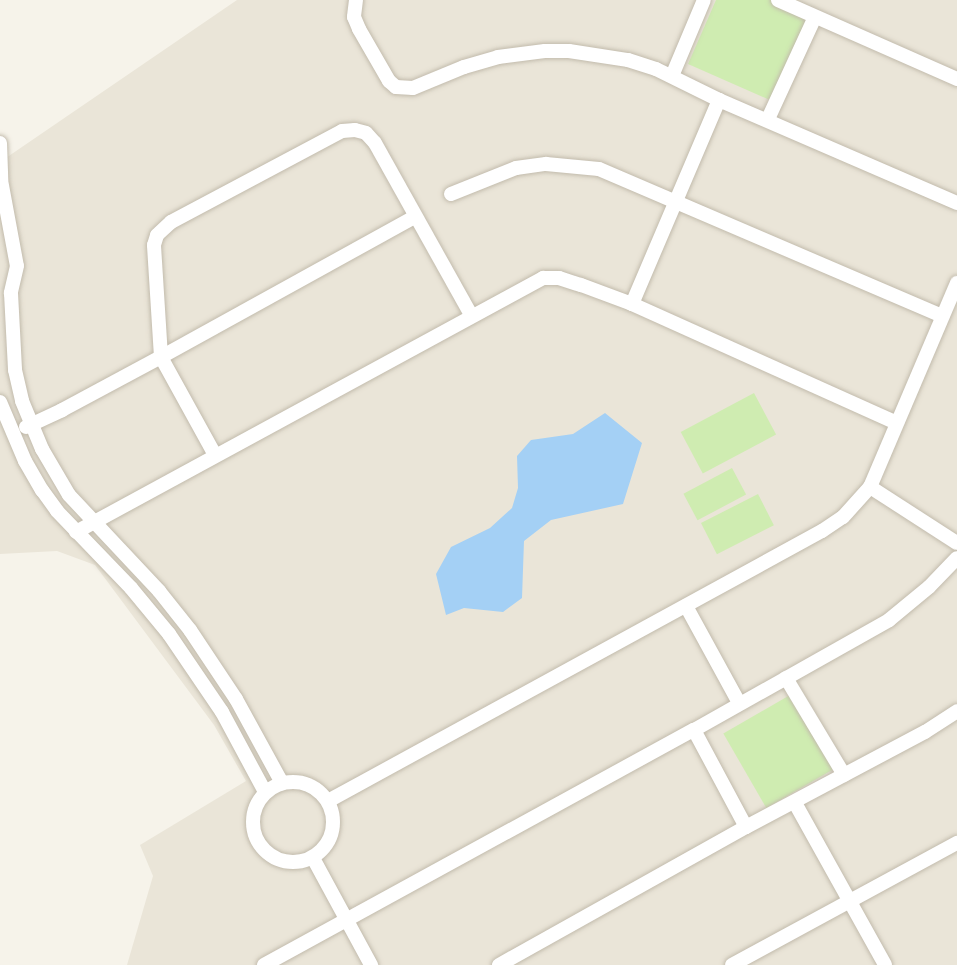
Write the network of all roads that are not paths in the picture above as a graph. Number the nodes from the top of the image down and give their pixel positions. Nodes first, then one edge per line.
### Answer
1 (356, 0) edge
2 (704, 0) edge
3 (778, 0) edge
4 (815, 17) junction
5 (672, 76) junction
6 (957, 79) edge
7 (719, 100) junction
8 (768, 119) junction
9 (0, 143) edge
10 (1, 180) edge
11 (451, 194) dead end
12 (675, 202) junction
13 (957, 203) edge
14 (415, 217) junction
15 (957, 283) edge
16 (6, 293) edge
17 (632, 304) junction
18 (471, 315) junction
19 (942, 316) junction
20 (161, 357) junction
21 (0, 402) edge
22 (897, 423) junction
23 (32, 424) junction
24 (13, 432) junction
25 (215, 455) junction
26 (870, 487) junction
27 (93, 523) junction
28 (76, 532) junction
29 (957, 543) edge
30 (957, 558) edge
31 (686, 606) junction
32 (786, 678) junction
33 (739, 703) junction
34 (957, 711) edge
35 (694, 730) junction
36 (844, 775) junction
37 (282, 783) junction
38 (265, 792) junction
39 (328, 801) junction
40 (795, 803) junction
41 (746, 827) junction
42 (957, 843) edge
43 (313, 858) junction
44 (848, 902) junction
45 (346, 920) junction
46 (264, 965) edge
47 (371, 965) edge
48 (499, 965) edge
49 (732, 965) edge
50 (885, 965) edge

1 - 5 street
2 - 5 street
3 - 4 street
4 - 6 street
4 - 8 street
5 - 7 street
7 - 8 street
7 - 12 street
8 - 13 street
9 - 10 street
10 - 16 street
11 - 12 street
12 - 17 street
12 - 19 street
14 - 18 street
14 - 20 street
14 - 20 street
15 - 19 street
16 - 23 street
17 - 18 street
17 - 22 street
18 - 25 street
19 - 22 street
20 - 23 street
20 - 25 street
21 - 24 street
22 - 26 street
23 - 24 street
23 - 27 street
24 - 28 street
25 - 27 street
26 - 29 street
26 - 31 street
27 - 28 street
27 - 37 street
28 - 38 street
30 - 32 street
31 - 33 street
31 - 39 street
32 - 33 street
32 - 36 street
33 - 35 street
34 - 36 street
35 - 41 street
35 - 45 street
36 - 40 street
37 - 38 street
37 - 39 street
38 - 43 street
39 - 43 street
40 - 41 street
40 - 44 street
41 - 48 street
42 - 44 street
43 - 45 street
44 - 49 street
44 - 50 street
45 - 46 street
45 - 47 street

